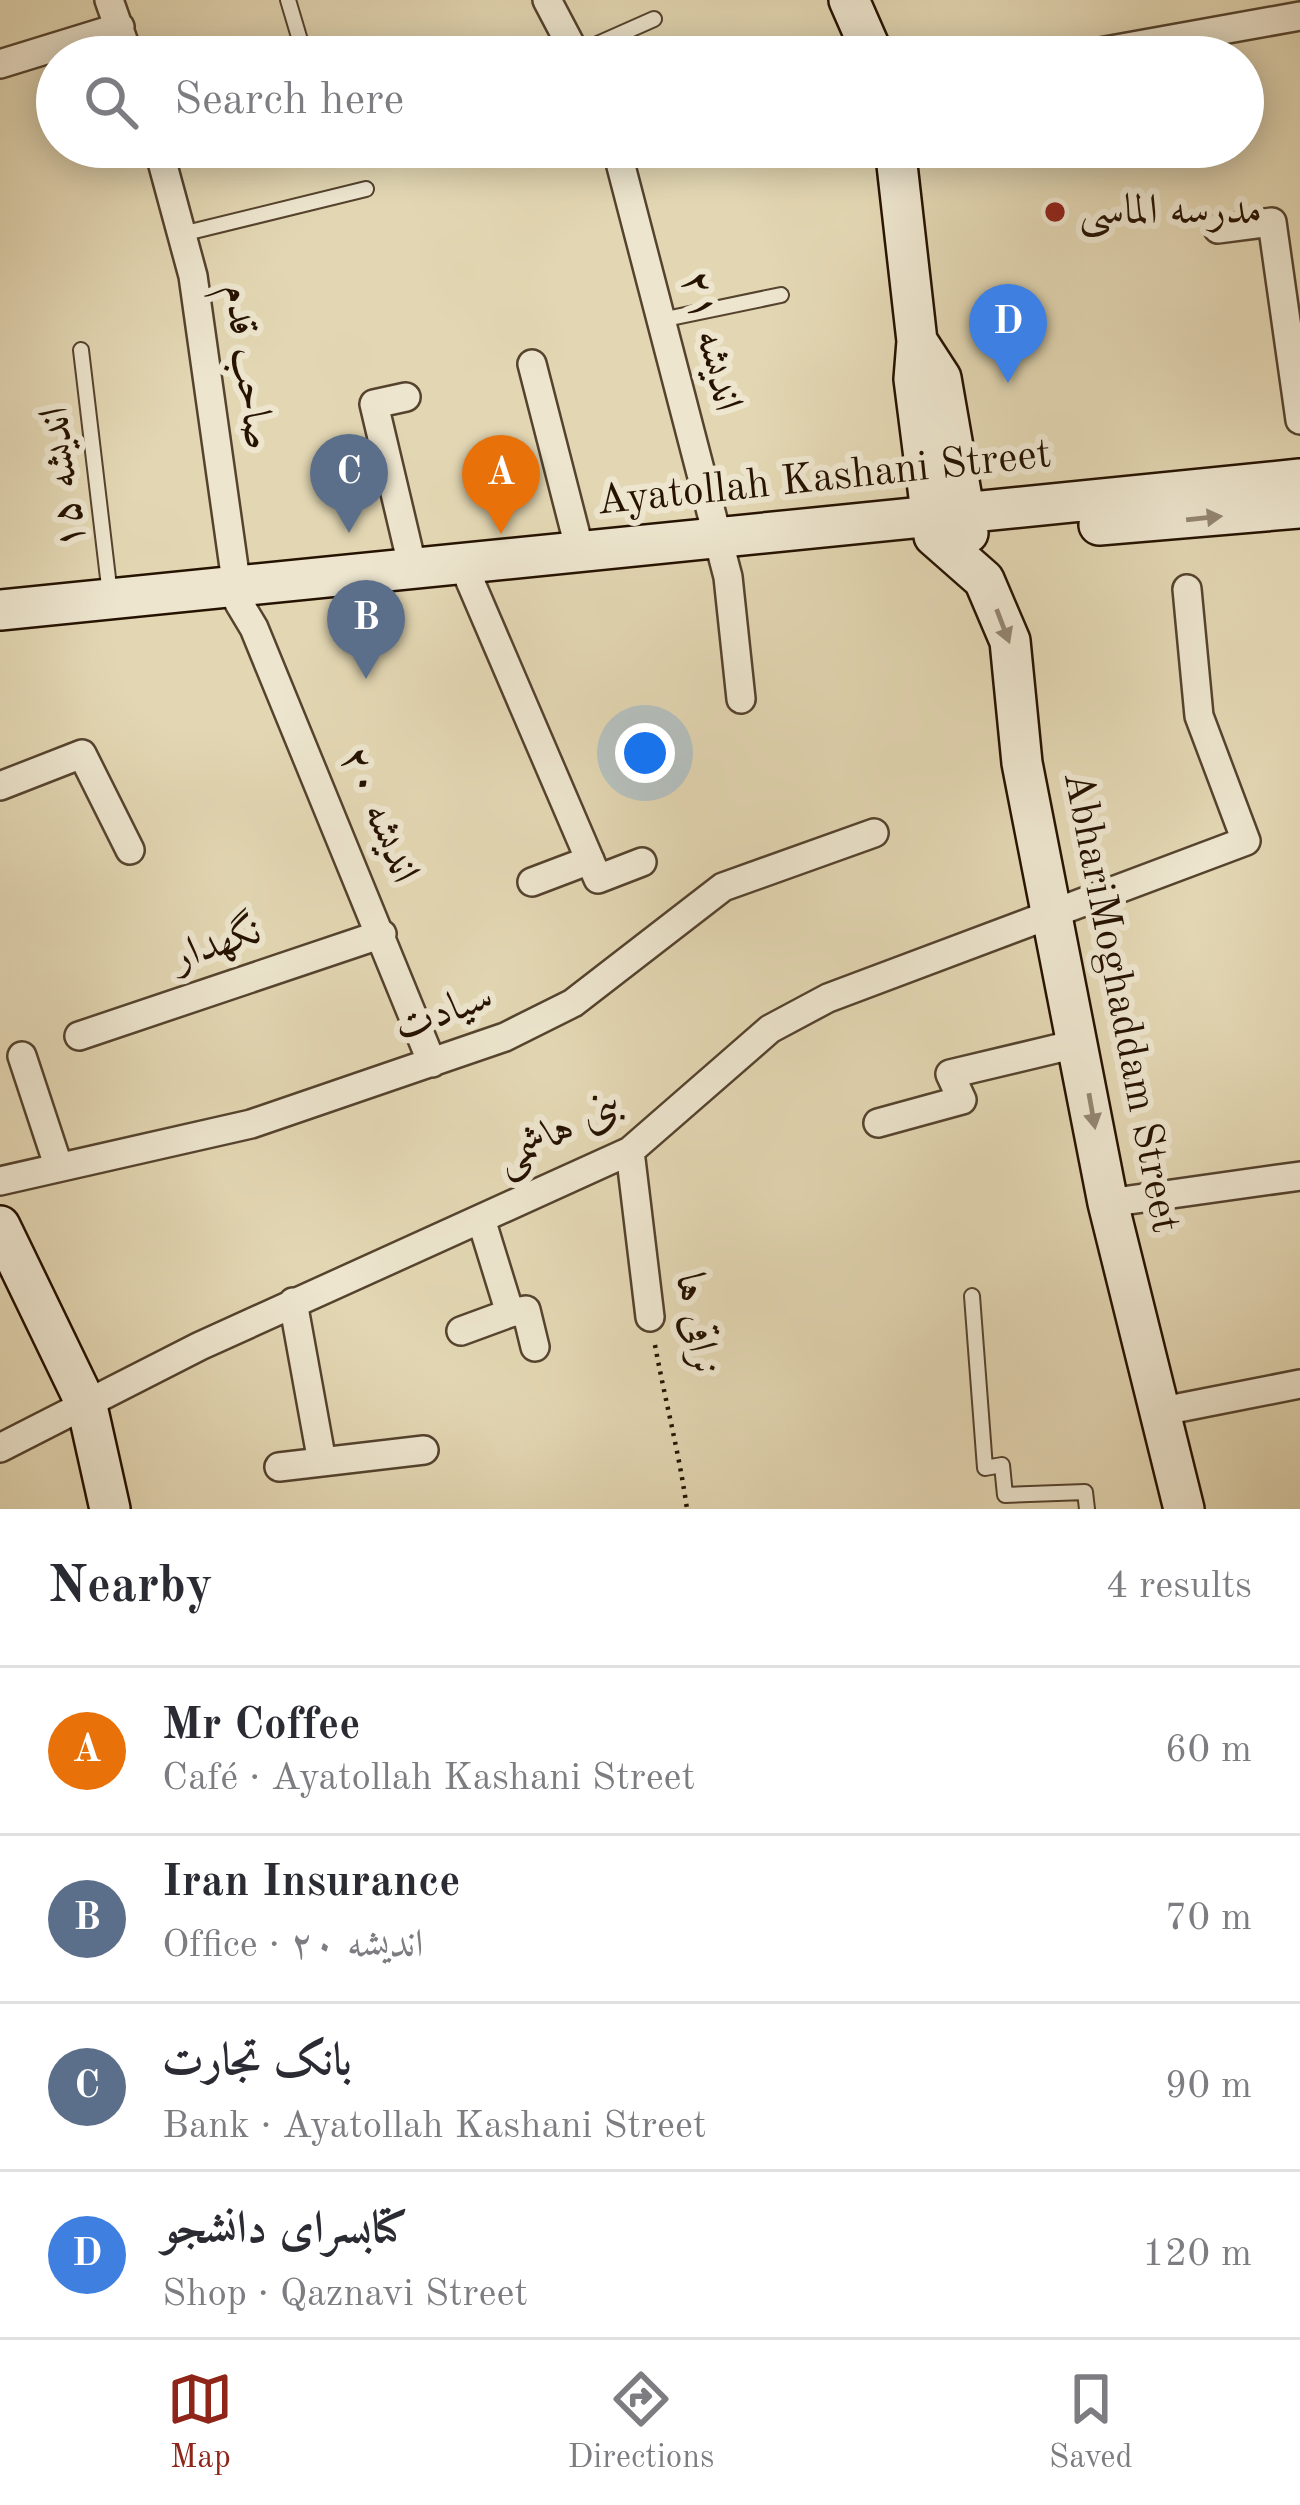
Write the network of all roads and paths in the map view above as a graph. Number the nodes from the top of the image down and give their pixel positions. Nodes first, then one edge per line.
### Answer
1 (109, 0) edge
2 (288, 0) edge
3 (547, 0) edge
4 (849, 0) edge
5 (1300, 16) edge
6 (654, 19) dead end
7 (120, 27) junction
8 (91, 36) edge
9 (123, 36) edge
10 (299, 36) edge
11 (566, 36) edge
12 (617, 36) edge
13 (865, 36) edge
14 (1189, 36) edge
15 (36, 53) edge
16 (0, 64) edge
17 (164, 168) edge
18 (621, 168) edge
19 (897, 168) edge
20 (366, 189) dead end
21 (1218, 230) dead end
22 (182, 234) junction
23 (781, 295) dead end
24 (661, 320) junction
25 (81, 350) dead end
26 (532, 364) dead end
27 (406, 397) dead end
28 (1300, 420) edge
29 (1300, 479) edge
30 (1300, 508) edge
31 (949, 523) junction
32 (718, 546) junction
33 (580, 551) junction
34 (413, 569) junction
35 (470, 580) junction
36 (1187, 589) dead end
37 (237, 595) junction
38 (111, 599) junction
39 (0, 610) edge
40 (0, 626) edge
41 (741, 699) dead end
42 (0, 786) edge
43 (874, 832) dead end
44 (130, 850) dead end
45 (642, 862) dead end
46 (594, 870) junction
47 (532, 882) dead end
48 (1055, 913) junction
49 (382, 934) junction
50 (79, 1036) dead end
51 (1079, 1043) junction
52 (22, 1056) dead end
53 (432, 1063) junction
54 (878, 1124) dead end
55 (630, 1151) junction
56 (58, 1165) junction
57 (1300, 1176) edge
58 (0, 1181) edge
59 (1108, 1203) junction
60 (482, 1219) junction
61 (0, 1226) edge
62 (972, 1296) dead end
63 (293, 1303) junction
64 (510, 1313) junction
65 (650, 1317) joint
66 (460, 1331) dead end
67 (535, 1347) dead end
68 (1300, 1384) edge
69 (87, 1406) junction
70 (1163, 1411) junction
71 (0, 1448) edge
72 (424, 1450) dead end
73 (322, 1462) junction
74 (279, 1467) dead end
75 (1178, 1508) edge
76 (110, 1509) edge
77 (687, 1509) edge
78 (1087, 1509) edge

1 - 7 street
2 - 10 lane
3 - 11 street
4 - 13 main road
5 - 14 street
6 - 12 lane
7 - 8 street
7 - 9 street
15 - 16 street
17 - 22 street, صاحب قدم
18 - 24 street, اندیشه ۲۱
19 - 31 main road
20 - 22 lane
21 - 28 street
22 - 37 street, صاحب قدم
23 - 24 lane
24 - 32 street, اندیشه ۲۱
25 - 38 lane, اندیشه ۱۵
26 - 33 street
27 - 34 street
29 - 31 main road, Ayatollah Kashani Street
31 -> 30 main road, Ayatollah Kashani Street
31 - 32 main road, Ayatollah Kashani Street
31 -> 48 main road, AbhariMoghaddam Street
32 - 33 main road, Ayatollah Kashani Street
32 - 35 main road, Ayatollah Kashani Street
32 - 41 street, اندیشه ۲۱
33 - 34 main road, Ayatollah Kashani Street
34 - 37 main road, Ayatollah Kashani Street
35 - 37 main road, Ayatollah Kashani Street
35 - 46 street
36 - 48 street, بنی هاشمی
37 - 38 main road, Ayatollah Kashani Street
37 - 40 main road, Ayatollah Kashani Street
37 - 49 street, اندیشه ۲۰
38 - 39 main road, Ayatollah Kashani Street
42 - 44 street
43 - 53 street, سیادت
45 - 46 street
46 - 47 street
48 - 51 main road, AbhariMoghaddam Street
48 - 55 street, بنی هاشمی
49 - 50 street, نگهدار
49 - 53 street, اندیشه ۲۰
51 - 54 street
51 -> 59 main road, AbhariMoghaddam Street
52 - 56 street
53 - 56 street, سیادت
55 - 60 street, بنی هاشمی
55 - 65 street, نراقی ها
56 - 58 street, سیادت
57 - 59 street
59 - 70 main road, AbhariMoghaddam Street
60 - 63 street, بنی هاشمی
60 - 64 street
61 - 69 main road
62 - 78 lane
63 - 69 street, بنی هاشمی
63 - 73 street
64 - 66 street
64 - 67 street
65 - 77 path, نراقی ها
68 - 70 street
69 - 71 street, بنی هاشمی
69 - 76 main road
70 - 75 main road, AbhariMoghaddam Street
72 - 73 street
73 - 74 street

